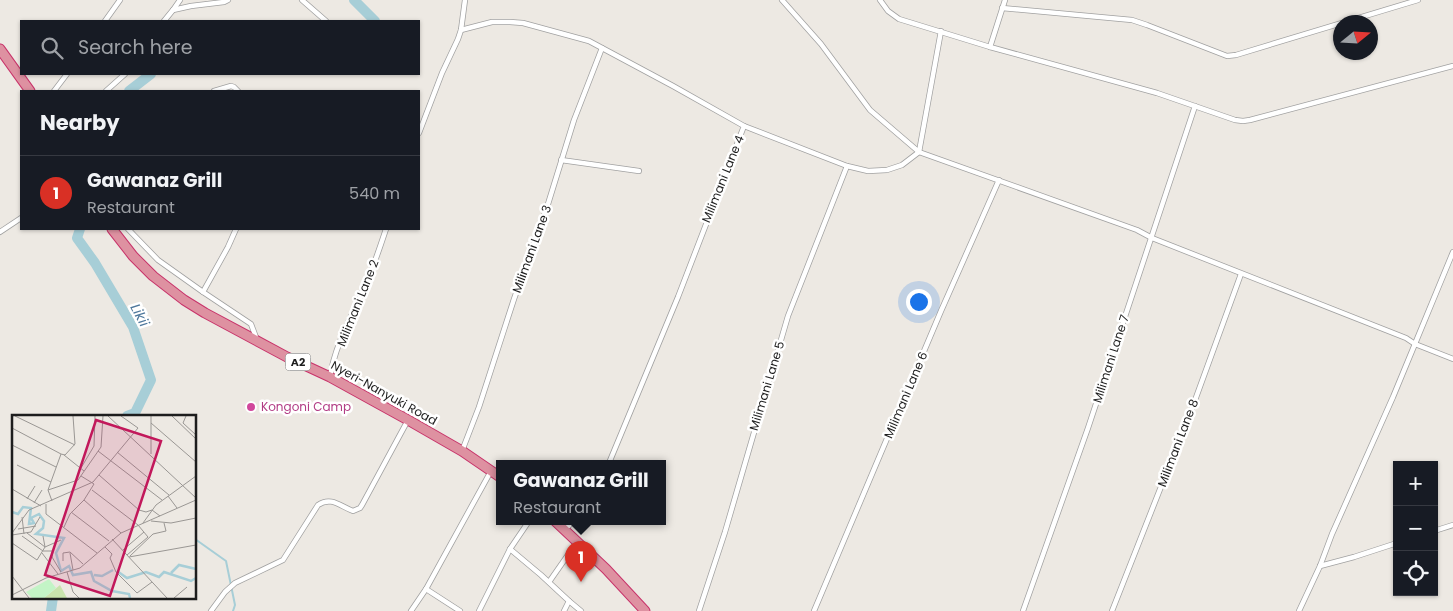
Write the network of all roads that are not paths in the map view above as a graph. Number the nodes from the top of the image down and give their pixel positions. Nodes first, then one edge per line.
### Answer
1 (120, 0) edge
2 (180, 0) edge
3 (228, 0) edge
4 (302, 0) edge
5 (465, 0) edge
6 (782, 0) edge
7 (880, 0) edge
8 (1005, 0) edge
9 (1418, 0) edge
10 (1002, 8) junction
11 (173, 10) junction
12 (106, 20) edge
13 (165, 20) edge
14 (325, 20) edge
15 (461, 30) junction
16 (941, 31) junction
17 (990, 47) junction
18 (602, 48) junction
19 (0, 49) edge
20 (1453, 66) edge
21 (66, 75) edge
22 (124, 75) edge
23 (29, 90) edge
24 (55, 90) edge
25 (107, 90) edge
26 (217, 90) edge
27 (237, 90) edge
28 (1194, 106) junction
29 (744, 126) junction
30 (420, 130) edge
31 (919, 152) junction
32 (561, 160) junction
33 (847, 166) junction
34 (639, 171) dead end
35 (999, 180) junction
36 (20, 219) edge
37 (113, 230) edge
38 (129, 230) edge
39 (236, 230) edge
40 (386, 230) edge
41 (0, 232) edge
42 (1152, 238) junction
43 (1453, 252) edge
44 (1241, 274) junction
45 (203, 292) junction
46 (257, 341) junction
47 (1415, 344) junction
48 (1453, 359) edge
49 (330, 377) junction
50 (408, 420) junction
51 (462, 451) junction
52 (610, 460) edge
53 (491, 471) junction
54 (496, 474) edge
55 (526, 525) edge
56 (560, 525) edge
57 (570, 525) edge
58 (1453, 525) edge
59 (565, 529) junction
60 (1438, 530) edge
61 (578, 542) junction
62 (1393, 544) edge
63 (510, 549) junction
64 (1320, 566) junction
65 (549, 582) junction
66 (426, 589) junction
67 (569, 601) junction
68 (211, 611) edge
69 (411, 611) edge
70 (460, 611) edge
71 (479, 611) edge
72 (564, 611) edge
73 (581, 611) edge
74 (645, 611) edge
75 (699, 611) edge
76 (814, 611) edge
77 (1023, 611) edge
78 (1112, 611) edge
79 (1299, 611) edge

1 - 12 street
2 - 11 street
3 - 11 street
4 - 14 street
5 - 15 street
6 - 31 street
7 - 16 street
8 - 10 street
9 - 10 street
10 - 17 street
11 - 13 street
15 - 18 street, Milimani Lane 4
15 - 30 street
16 - 17 street
16 - 31 street
17 - 28 street
18 - 29 street, Milimani Lane 4
18 - 32 street, Milimani Lane 3
19 - 23 highway
20 - 28 street
21 - 24 street
22 - 25 street
26 - 27 street
28 - 42 street, Milimani Lane 7
29 - 33 street
29 - 52 street, Milimani Lane 4
31 - 33 street
31 - 35 street
32 - 34 street
32 - 51 street, Milimani Lane 3
33 - 75 street, Milimani Lane 5
35 - 42 street
35 - 76 street, Milimani Lane 6
36 - 41 street
37 - 46 highway, Nyeri-Nanyuki Road / A2
38 - 45 street
39 - 45 street
40 - 49 street, Milimani Lane 2
42 - 44 street
42 - 77 street, Milimani Lane 7
43 - 47 street
44 - 47 street
44 - 78 street, Milimani Lane 8
45 - 46 street
46 - 49 highway, Nyeri-Nanyuki Road / A2
47 - 48 street
47 - 64 street
49 - 50 highway, Nyeri-Nanyuki Road / A2
50 - 51 highway, Nyeri-Nanyuki Road / A2
50 - 68 street
51 - 53 highway, Nyeri-Nanyuki Road / A2
53 - 54 highway, Nyeri-Nanyuki Road / A2
53 - 66 street
55 - 63 street
56 - 59 highway
57 - 59 street
58 - 60 street
59 - 61 highway
61 - 65 street
61 - 74 highway
62 - 64 street
63 - 65 street
63 - 71 street
64 - 79 street
65 - 67 street
66 - 69 street
66 - 70 street
67 - 72 street
67 - 73 street

